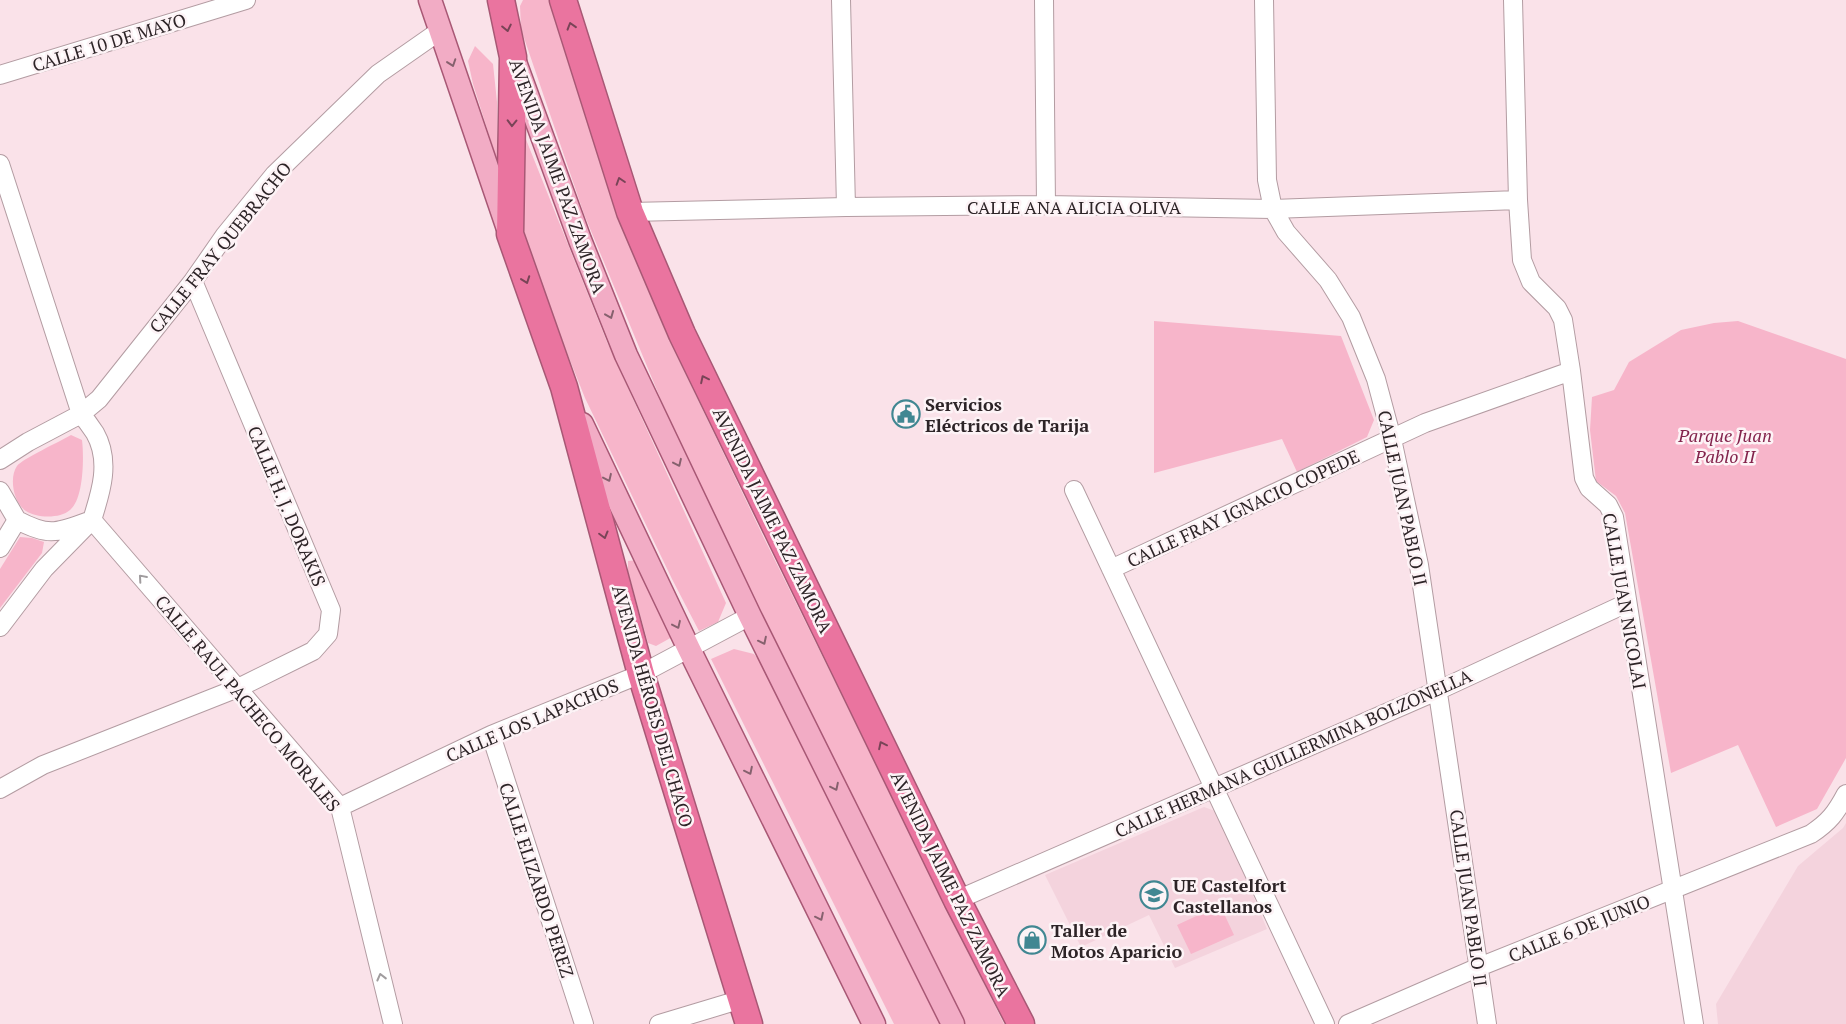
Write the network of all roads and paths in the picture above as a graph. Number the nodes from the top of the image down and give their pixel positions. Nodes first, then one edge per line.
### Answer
1 (246, 0) edge
2 (430, 0) edge
3 (501, 0) edge
4 (563, 0) edge
5 (841, 0) edge
6 (1044, 0) edge
7 (1264, 0) edge
8 (1513, 0) edge
9 (441, 30) junction
10 (513, 57) junction
11 (0, 75) edge
12 (0, 164) edge
13 (1518, 200) junction
14 (1046, 205) junction
15 (846, 207) junction
16 (1272, 209) junction
17 (630, 212) junction
18 (510, 234) junction
19 (193, 281) junction
20 (1571, 371) junction
21 (564, 387) junction
22 (81, 414) junction
23 (1392, 439) junction
24 (0, 460) edge
25 (1074, 490) dead end
26 (0, 491) edge
27 (17, 520) junction
28 (92, 520) junction
29 (0, 548) edge
30 (1111, 569) junction
31 (1627, 603) junction
32 (750, 616) junction
33 (0, 627) edge
34 (689, 649) junction
35 (641, 674) junction
36 (238, 688) junction
37 (1439, 690) junction
38 (491, 735) junction
39 (0, 789) edge
40 (1214, 789) junction
41 (1846, 794) edge
42 (340, 808) junction
43 (1672, 890) junction
44 (957, 900) junction
45 (1479, 968) junction
46 (742, 999) junction
47 (392, 1024) edge
48 (584, 1024) edge
49 (658, 1024) edge
50 (749, 1024) edge
51 (874, 1024) edge
52 (953, 1024) edge
53 (1021, 1024) edge
54 (1325, 1024) edge
55 (1348, 1024) edge
56 (1487, 1024) edge
57 (1694, 1024) edge

1 - 11 street, CALLE 10 DE MAYO
2 - 9 main road
3 -> 10 highway, AVENIDA JAIME PAZ ZAMORA
17 -> 4 highway, AVENIDA JAIME PAZ ZAMORA
5 - 15 street
6 - 14 street
7 - 16 street, CALLE JUAN PABLO II
8 - 13 street, CALLE JUAN NICOLAI
9 -> 18 main road
9 - 19 street, CALLE FRAY QUEBRACHO
10 -> 18 highway
10 -> 32 main road, AVENIDA JAIME PAZ ZAMORA
12 - 22 street
13 - 16 street, CALLE ANA ALICIA OLIVA
13 - 20 street, CALLE JUAN NICOLAI
14 - 15 street, CALLE ANA ALICIA OLIVA
14 - 16 street, CALLE ANA ALICIA OLIVA
15 - 17 street, CALLE ANA ALICIA OLIVA
16 - 23 street, CALLE JUAN PABLO II
44 -> 17 highway, AVENIDA JAIME PAZ ZAMORA
18 -> 21 highway
19 - 22 street, CALLE FRAY QUEBRACHO
19 - 36 street, CALLE H. J. DORAKIS
20 - 23 street, CALLE FRAY IGNACIO COPEDE
20 - 31 street, CALLE JUAN NICOLAI
21 -> 34 main road
21 -> 35 highway, AVENIDA HÉROES DEL CHACO
22 - 24 street, CALLE FRAY QUEBRACHO
22 - 28 street
23 - 30 street, CALLE FRAY IGNACIO COPEDE
23 - 37 street, CALLE JUAN PABLO II
25 - 30 street
26 - 27 street
27 - 28 street
27 - 29 street
28 - 33 street
36 -> 28 street, CALLE RAUL PACHECO MORALES
30 - 40 street
31 - 37 street, CALLE HERMANA GUILLERMINA BOLZONELLA
31 - 43 street, CALLE JUAN NICOLAI
32 - 34 street, CALLE LOS LAPACHOS
32 -> 52 main road, AVENIDA JAIME PAZ ZAMORA
34 - 35 street, CALLE LOS LAPACHOS
34 -> 51 main road
35 - 38 street, CALLE LOS LAPACHOS
35 - 46 highway, AVENIDA HÉROES DEL CHACO
36 - 39 street, CALLE H. J. DORAKIS
36 - 42 street, CALLE RAUL PACHECO MORALES
37 - 40 street, CALLE HERMANA GUILLERMINA BOLZONELLA
37 - 45 street, CALLE JUAN PABLO II
38 - 42 street, CALLE LOS LAPACHOS
38 - 48 street, CALLE ELIZARDO PEREZ
40 - 44 street, CALLE HERMANA GUILLERMINA BOLZONELLA
40 - 54 street
41 - 43 street, CALLE 6 DE JUNIO
47 -> 42 street, CALLE RAUL PACHECO MORALES
43 - 45 street, CALLE 6 DE JUNIO
43 - 57 street, CALLE JUAN NICOLAI
44 - 53 highway, AVENIDA JAIME PAZ ZAMORA
45 - 55 street, CALLE 6 DE JUNIO
45 - 56 street, CALLE JUAN PABLO II
46 - 49 street
46 - 50 highway, AVENIDA HÉROES DEL CHACO

